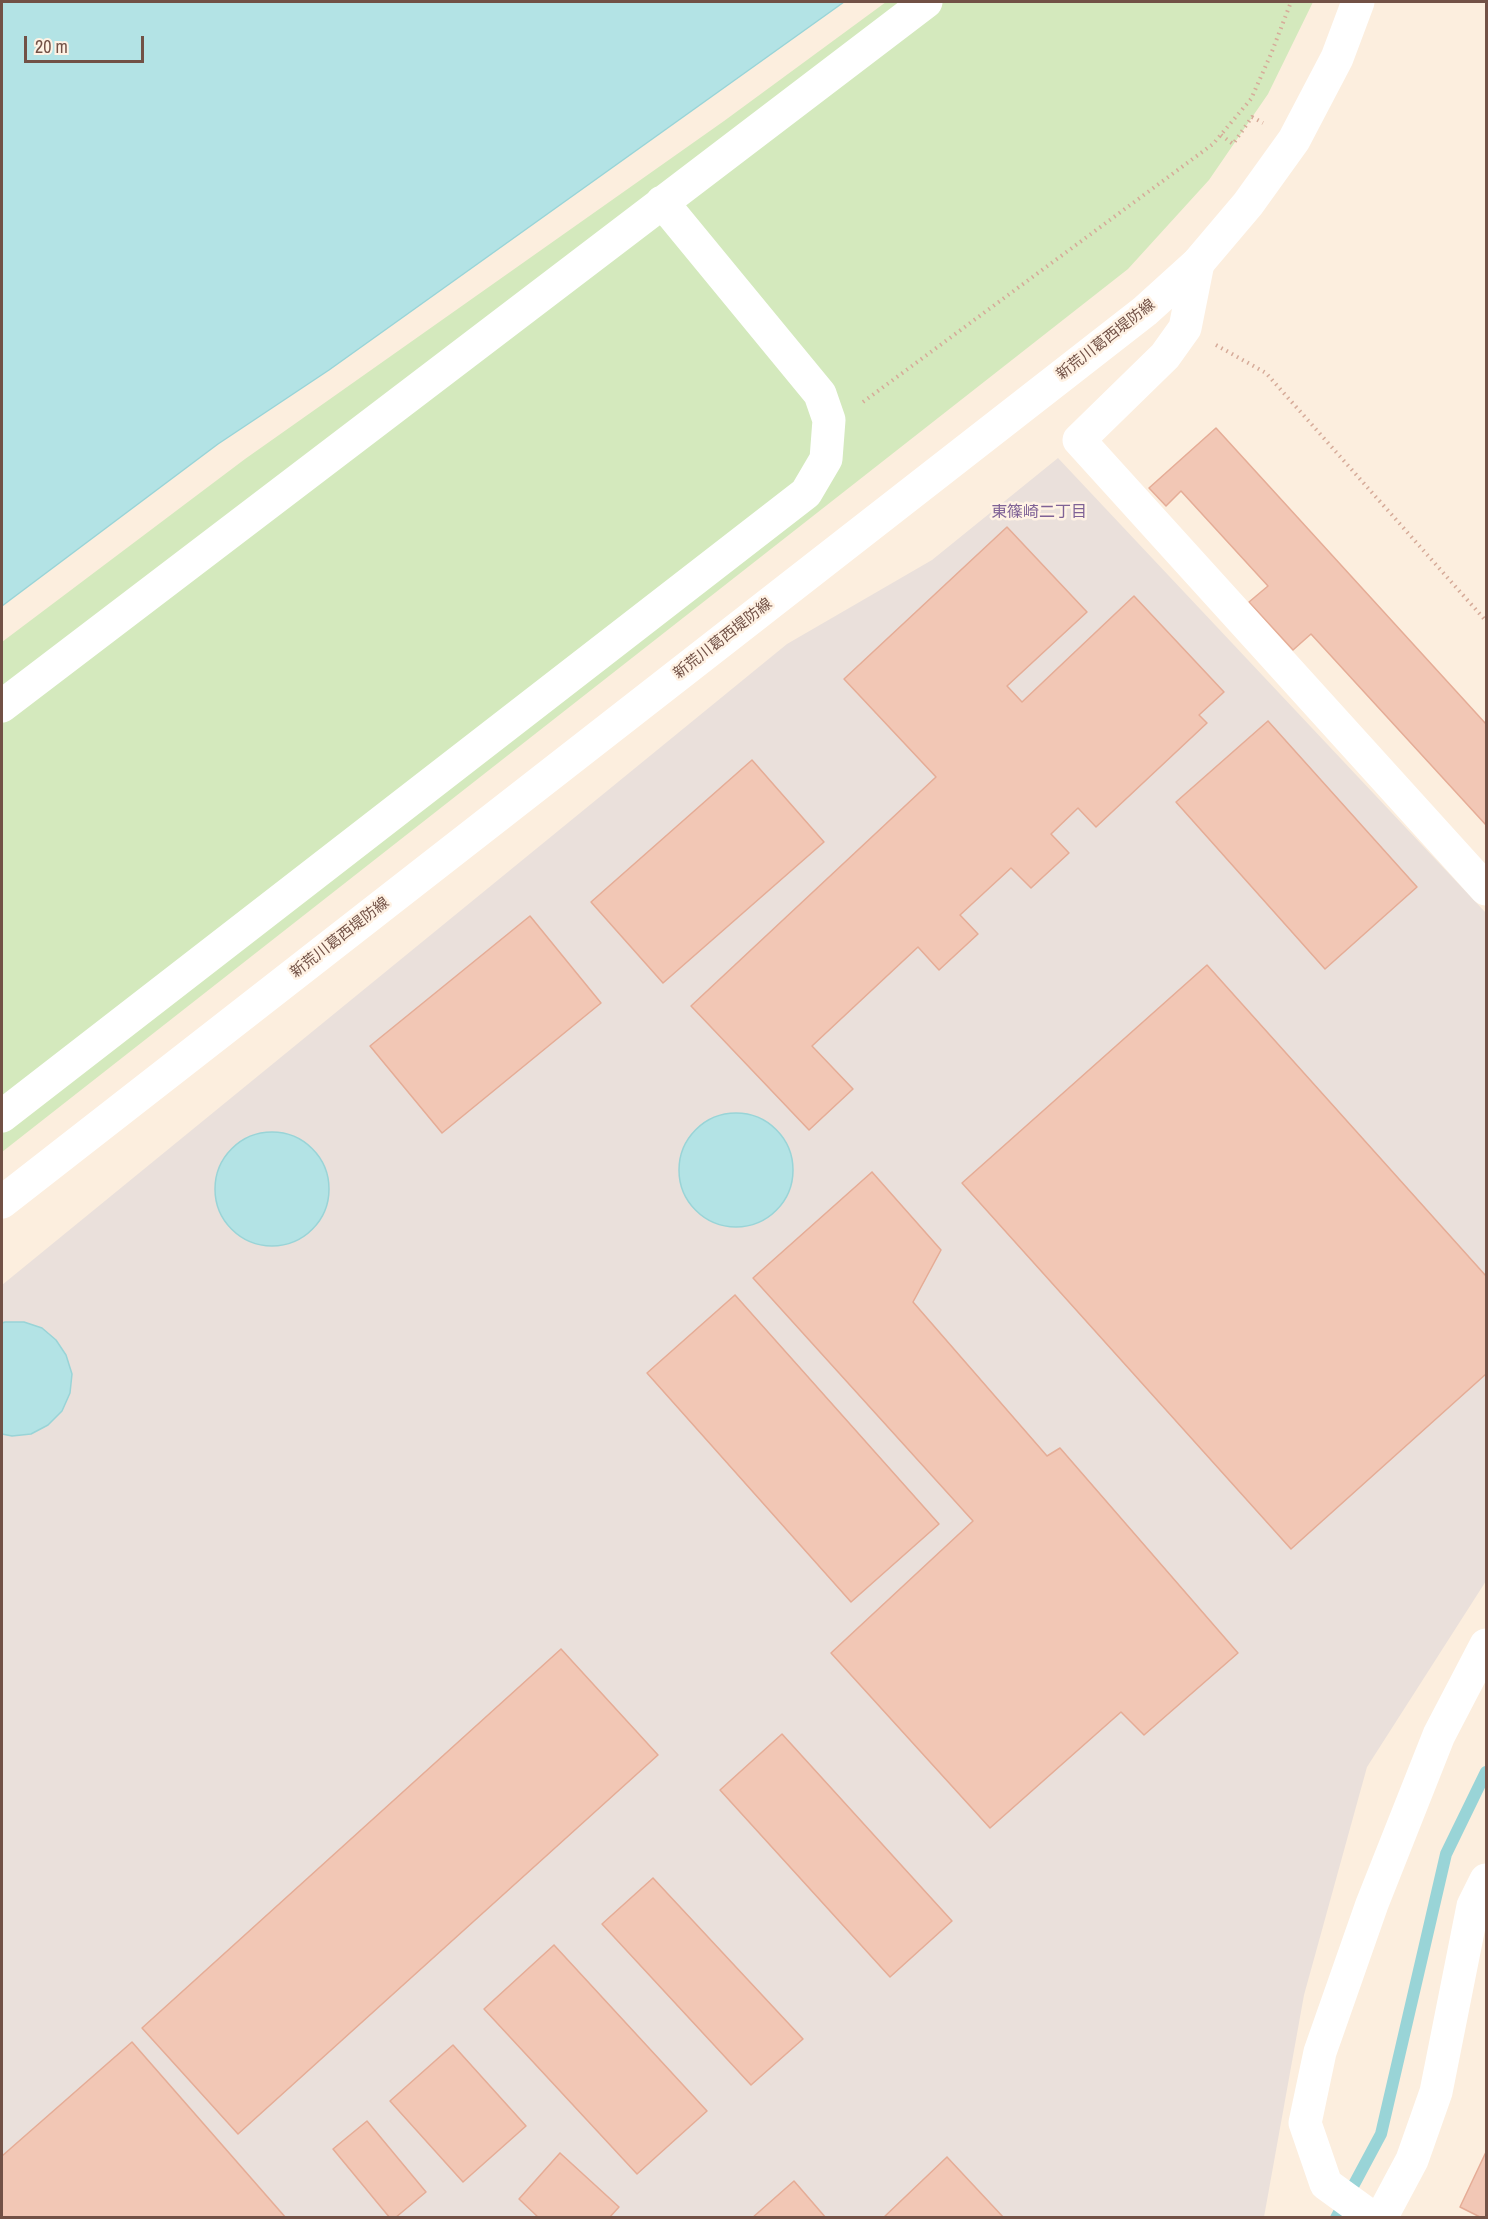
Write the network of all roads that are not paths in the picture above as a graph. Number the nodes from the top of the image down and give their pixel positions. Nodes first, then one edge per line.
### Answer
1 (926, 2) edge
2 (1358, 2) edge
3 (662, 202) junction
4 (1198, 263) junction
5 (2, 706) edge
6 (1486, 889) edge
7 (2, 1116) edge
8 (2, 1202) edge
9 (1486, 1645) edge
10 (1486, 1881) edge
11 (1373, 2217) edge
12 (1381, 2217) edge

1 - 3 street
2 - 4 street, 新荒川葛西堤防線
3 - 5 street
3 - 7 street
4 - 6 street
4 - 8 street, 新荒川葛西堤防線
9 - 11 street
10 - 12 street

